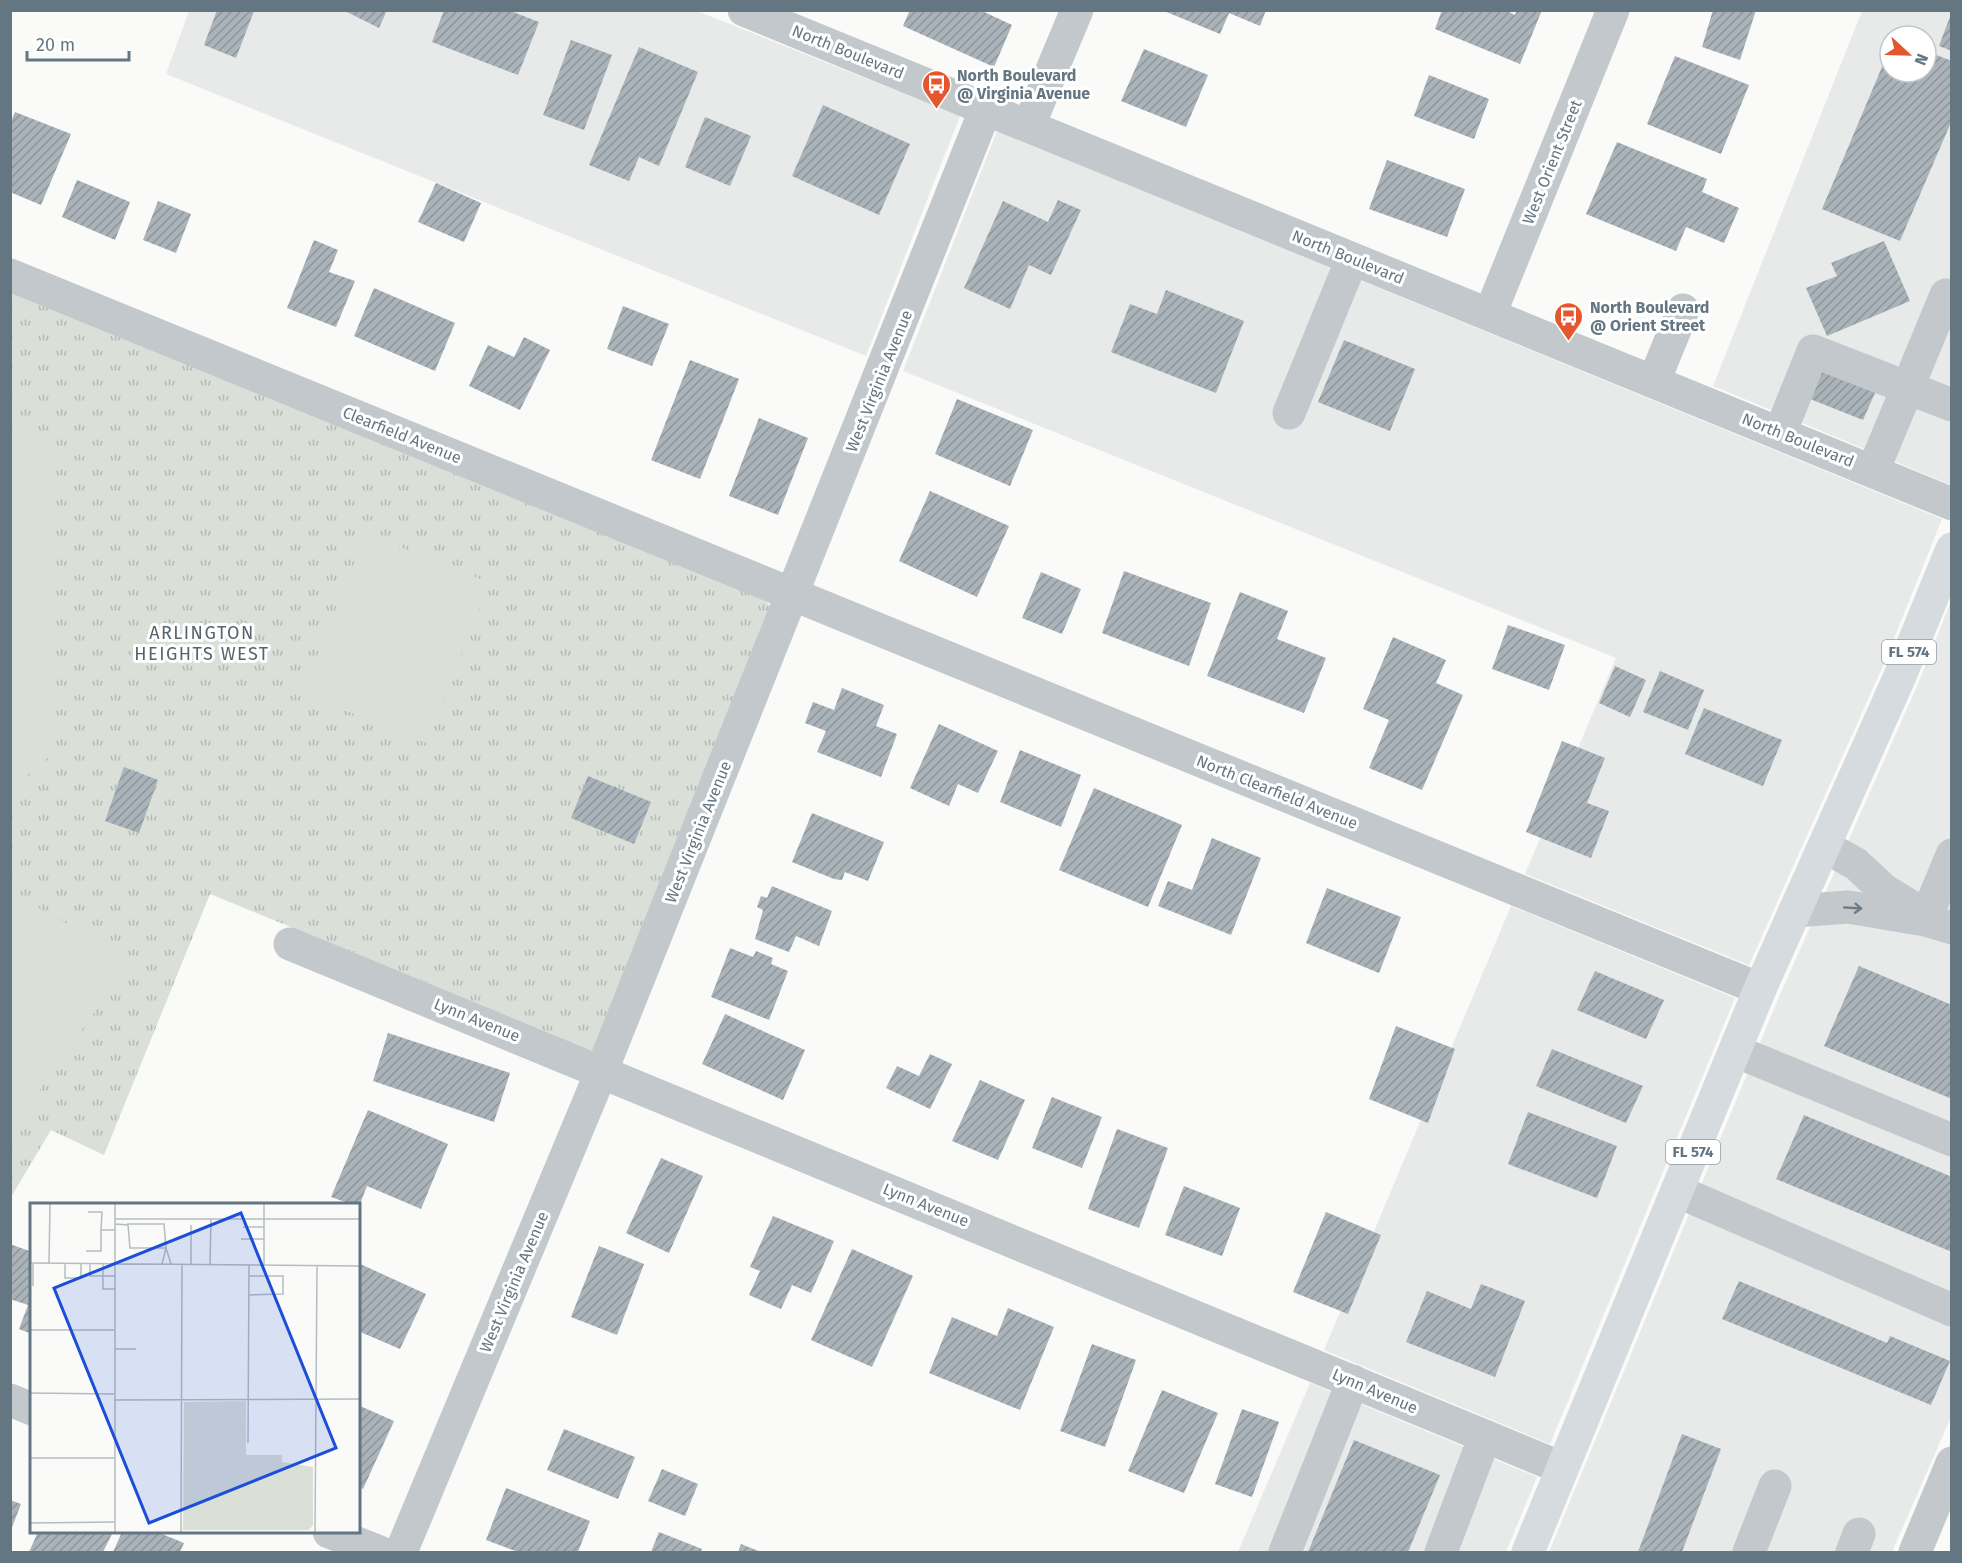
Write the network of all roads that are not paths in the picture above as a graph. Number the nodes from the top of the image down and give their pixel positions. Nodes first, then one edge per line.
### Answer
1 (744, 10) edge
2 (1077, 10) edge
3 (1613, 10) edge
4 (986, 108) junction
5 (1029, 125) junction
6 (1352, 259) junction
7 (10, 275) edge
8 (1952, 298) edge
9 (1683, 310) dead end
10 (1490, 314) junction
11 (1654, 381) junction
12 (1907, 388) junction
13 (1952, 405) edge
14 (1289, 413) dead end
15 (1780, 433) junction
16 (1873, 471) junction
17 (1952, 504) edge
18 (1952, 549) edge
19 (793, 596) junction
20 (1824, 846) junction
21 (1952, 855) edge
22 (1795, 911) junction
23 (1938, 924) edge
24 (290, 944) dead end
25 (1760, 989) junction
26 (1735, 1051) junction
27 (602, 1070) junction
28 (1952, 1140) edge
29 (1677, 1191) junction
30 (1952, 1310) edge
31 (1353, 1381) junction
32 (10, 1400) edge
33 (30, 1408) edge
34 (1485, 1436) junction
35 (1952, 1463) edge
36 (1562, 1468) junction
37 (1775, 1486) dead end
38 (332, 1533) edge
39 (380, 1552) edge
40 (401, 1552) edge
41 (1285, 1552) edge
42 (1441, 1552) edge
43 (1528, 1552) edge
44 (1749, 1552) edge
45 (1914, 1552) edge

1 - 4 street, North Boulevard
2 - 5 street
3 - 10 street, West Orient Street
4 - 5 street, North Boulevard
4 - 19 street, West Virginia Avenue
5 - 6 street, North Boulevard
6 - 10 street, North Boulevard
6 - 14 street
7 - 19 street, Clearfield Avenue
8 - 12 street
9 - 11 street
10 - 11 street, North Boulevard
11 - 15 street, North Boulevard
12 - 13 street
12 - 15 street
12 - 16 street
15 - 16 street, North Boulevard
16 - 17 street, North Boulevard
18 - 20 main road, FL 574
19 - 25 street, North Clearfield Avenue
19 - 27 street, West Virginia Avenue
20 - 22 main road, FL 574
20 - 23 street
21 - 23 street
22 -> 23 street
22 - 25 main road, FL 574
24 - 27 street, Lynn Avenue
25 - 26 main road, FL 574
26 - 28 street
26 - 29 main road, FL 574
27 - 31 street, Lynn Avenue
27 - 40 street, West Virginia Avenue
29 - 30 street
29 - 36 main road, FL 574
31 - 34 street, Lynn Avenue
31 - 41 street
32 - 33 street
34 - 36 street, Lynn Avenue
34 - 42 street
35 - 45 street
36 - 43 main road, FL 574
37 - 44 street
38 - 39 street

